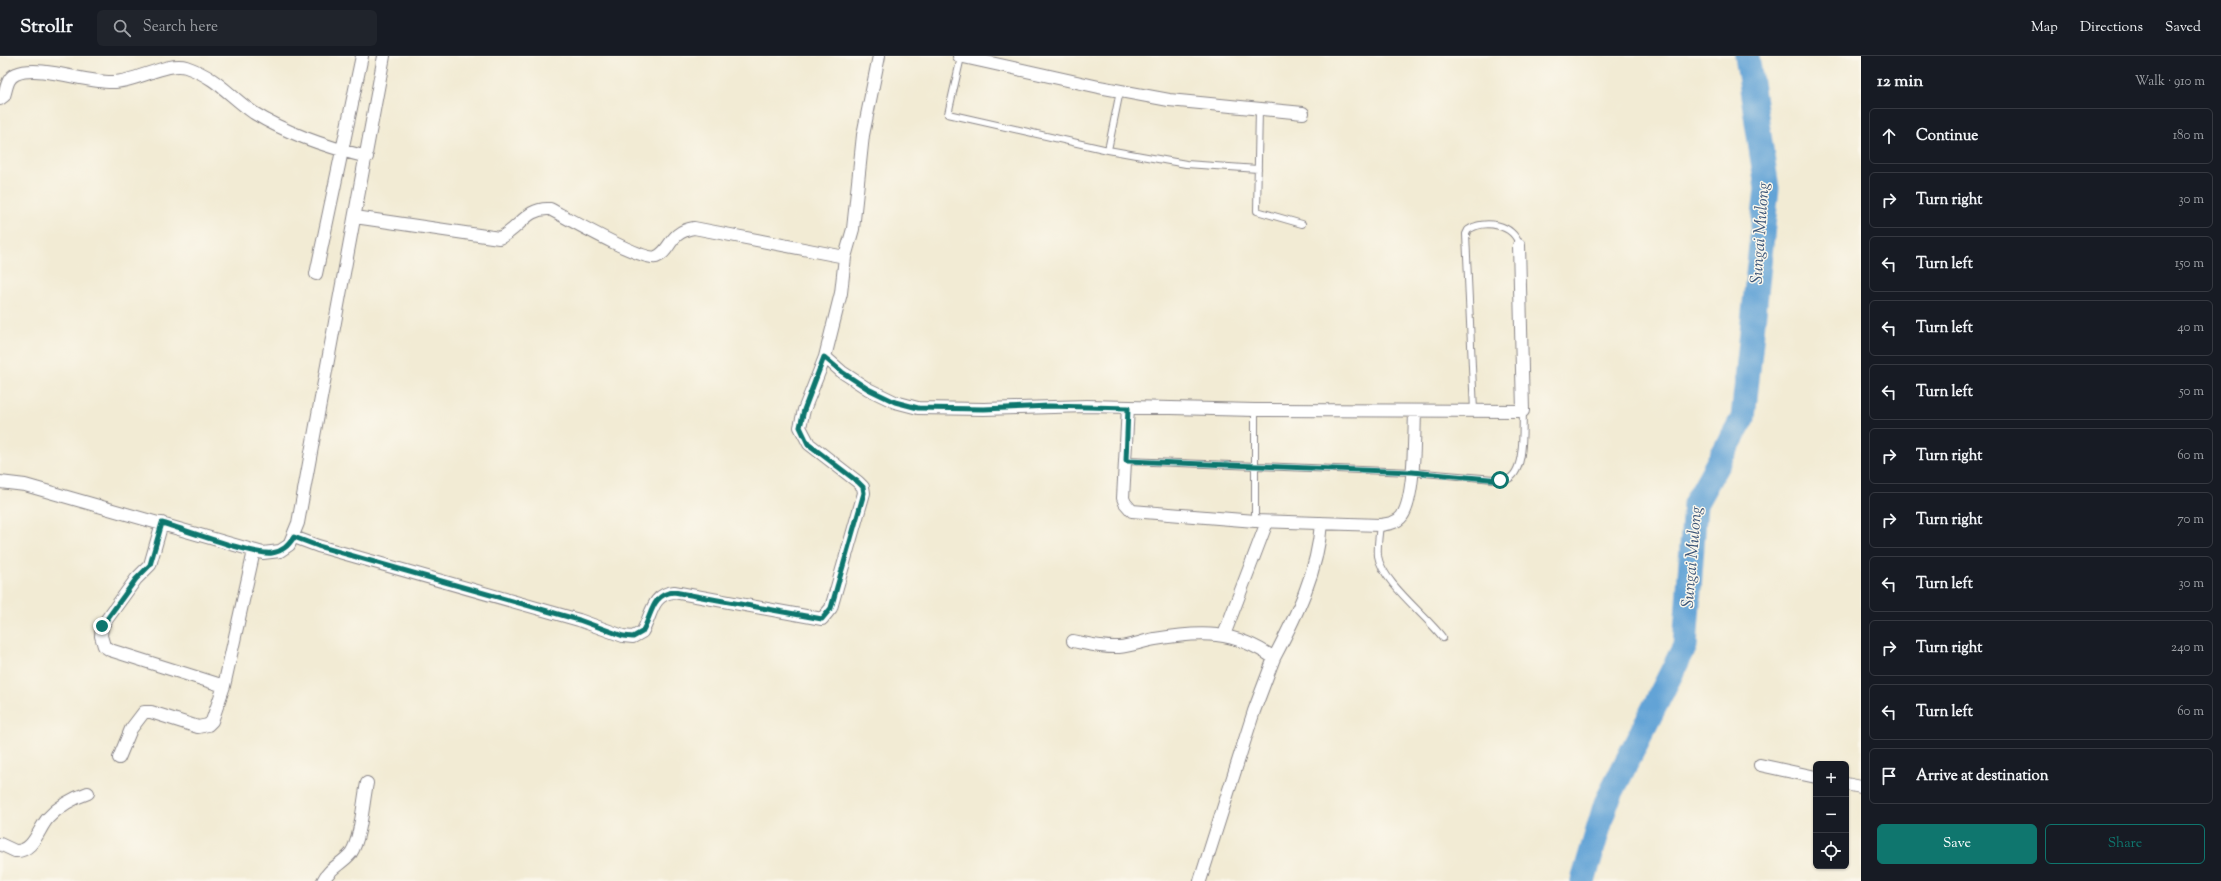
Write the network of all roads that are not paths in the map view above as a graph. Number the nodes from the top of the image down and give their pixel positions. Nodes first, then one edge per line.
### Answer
1 (362, 56) edge
2 (384, 56) edge
3 (878, 56) edge
4 (960, 56) edge
5 (1120, 91) junction
6 (0, 100) edge
7 (1259, 109) junction
8 (1303, 113) dead end
9 (1108, 150) junction
10 (355, 154) junction
11 (1258, 169) junction
12 (356, 217) junction
13 (1302, 224) dead end
14 (1519, 245) joint
15 (845, 257) junction
16 (316, 274) dead end
17 (824, 357) junction
18 (1128, 408) junction
19 (1255, 410) junction
20 (1474, 411) junction
21 (1523, 411) junction
22 (1415, 412) junction
23 (1126, 461) junction
24 (1254, 465) junction
25 (1412, 472) junction
26 (0, 482) edge
27 (1261, 521) junction
28 (162, 523) junction
29 (1321, 523) junction
30 (1380, 525) junction
31 (294, 537) junction
32 (254, 550) junction
33 (1224, 635) junction
34 (1443, 638) dead end
35 (1073, 641) dead end
36 (1274, 658) junction
37 (224, 686) junction
38 (119, 758) dead end
39 (1760, 765) dead end
40 (1813, 776) edge
41 (367, 783) dead end
42 (1849, 785) edge
43 (1861, 787) edge
44 (88, 794) dead end
45 (0, 844) edge
46 (323, 881) edge
47 (1200, 881) edge

1 - 10 street
2 - 10 street
3 - 15 street
4 - 5 street
4 - 9 lane
5 - 7 street
5 - 9 lane
6 - 10 street
7 - 8 street
7 - 11 lane
9 - 11 lane
10 - 12 street
10 - 16 street
11 - 13 lane
12 - 15 street
12 - 31 street
14 - 20 lane
14 - 21 street
15 - 17 street
17 - 18 street
17 - 31 street
18 - 19 street
18 - 23 street
19 - 22 street
19 - 24 lane
20 - 21 street
20 - 22 street
21 - 25 lane
22 - 25 street
23 - 24 lane
23 - 27 street
24 - 25 lane
24 - 27 lane
25 - 30 street
26 - 28 street
27 - 29 street
27 - 33 street
28 - 32 street
28 - 37 street
29 - 30 street
29 - 36 street
30 - 34 lane
31 - 32 street
32 - 37 street
33 - 35 street
33 - 36 street
36 - 47 street
37 - 38 street
39 - 40 street
41 - 46 street
42 - 43 street
44 - 45 street

